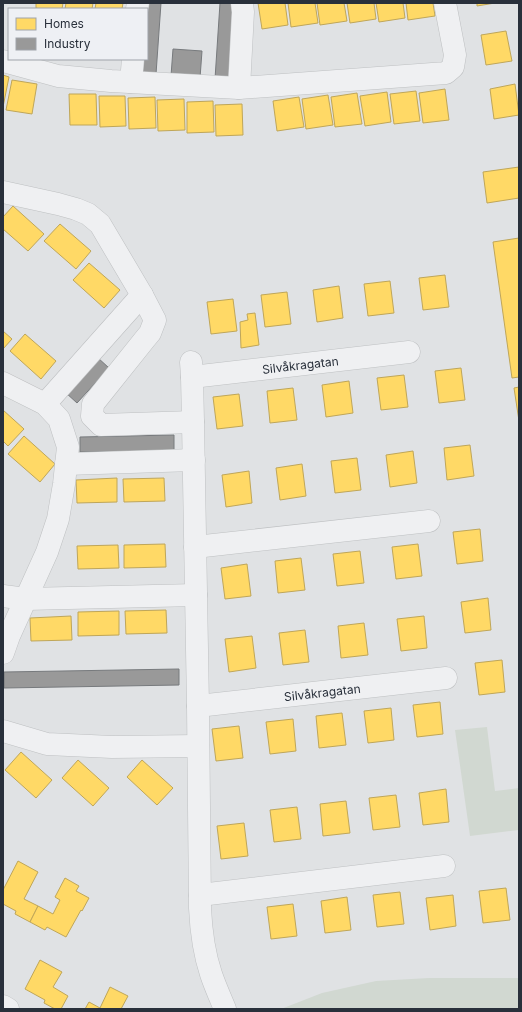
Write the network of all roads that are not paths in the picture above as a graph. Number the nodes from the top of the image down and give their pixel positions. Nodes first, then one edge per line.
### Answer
1 (242, 3) edge
2 (445, 3) edge
3 (133, 60) edge
4 (3, 61) edge
5 (131, 82) junction
6 (239, 88) junction
7 (3, 192) edge
8 (142, 295) junction
9 (409, 352) dead end
10 (3, 383) edge
11 (52, 412) junction
12 (92, 416) junction
13 (193, 422) junction
14 (194, 460) junction
15 (66, 464) junction
16 (429, 521) dead end
17 (195, 547) junction
18 (196, 595) junction
19 (3, 596) edge
20 (26, 599) junction
21 (3, 653) edge
22 (446, 678) dead end
23 (198, 706) junction
24 (3, 731) edge
25 (198, 746) junction
26 (444, 866) dead end
27 (200, 895) junction
28 (3, 1006) edge
29 (8, 1009) edge
30 (225, 1009) edge

1 - 6 street
2 - 6 street
3 - 5 street
4 - 5 street
5 - 6 street
7 - 8 street
8 - 11 street
8 - 12 street
9 - 13 street, Silvåkragatan
10 - 11 street
11 - 12 street
11 - 15 street
12 - 13 street
13 - 14 street, Silvåkragatan
14 - 15 street
14 - 17 street, Silvåkragatan
15 - 20 street
16 - 17 street
17 - 18 street, Silvåkragatan
18 - 20 street
18 - 23 street, Silvåkragatan
19 - 20 street
20 - 21 street
22 - 23 street, Silvåkragatan
23 - 25 street, Silvåkragatan
24 - 25 street
25 - 27 street, Silvåkragatan
26 - 27 street
27 - 30 street, Silvåkragatan
28 - 29 street

